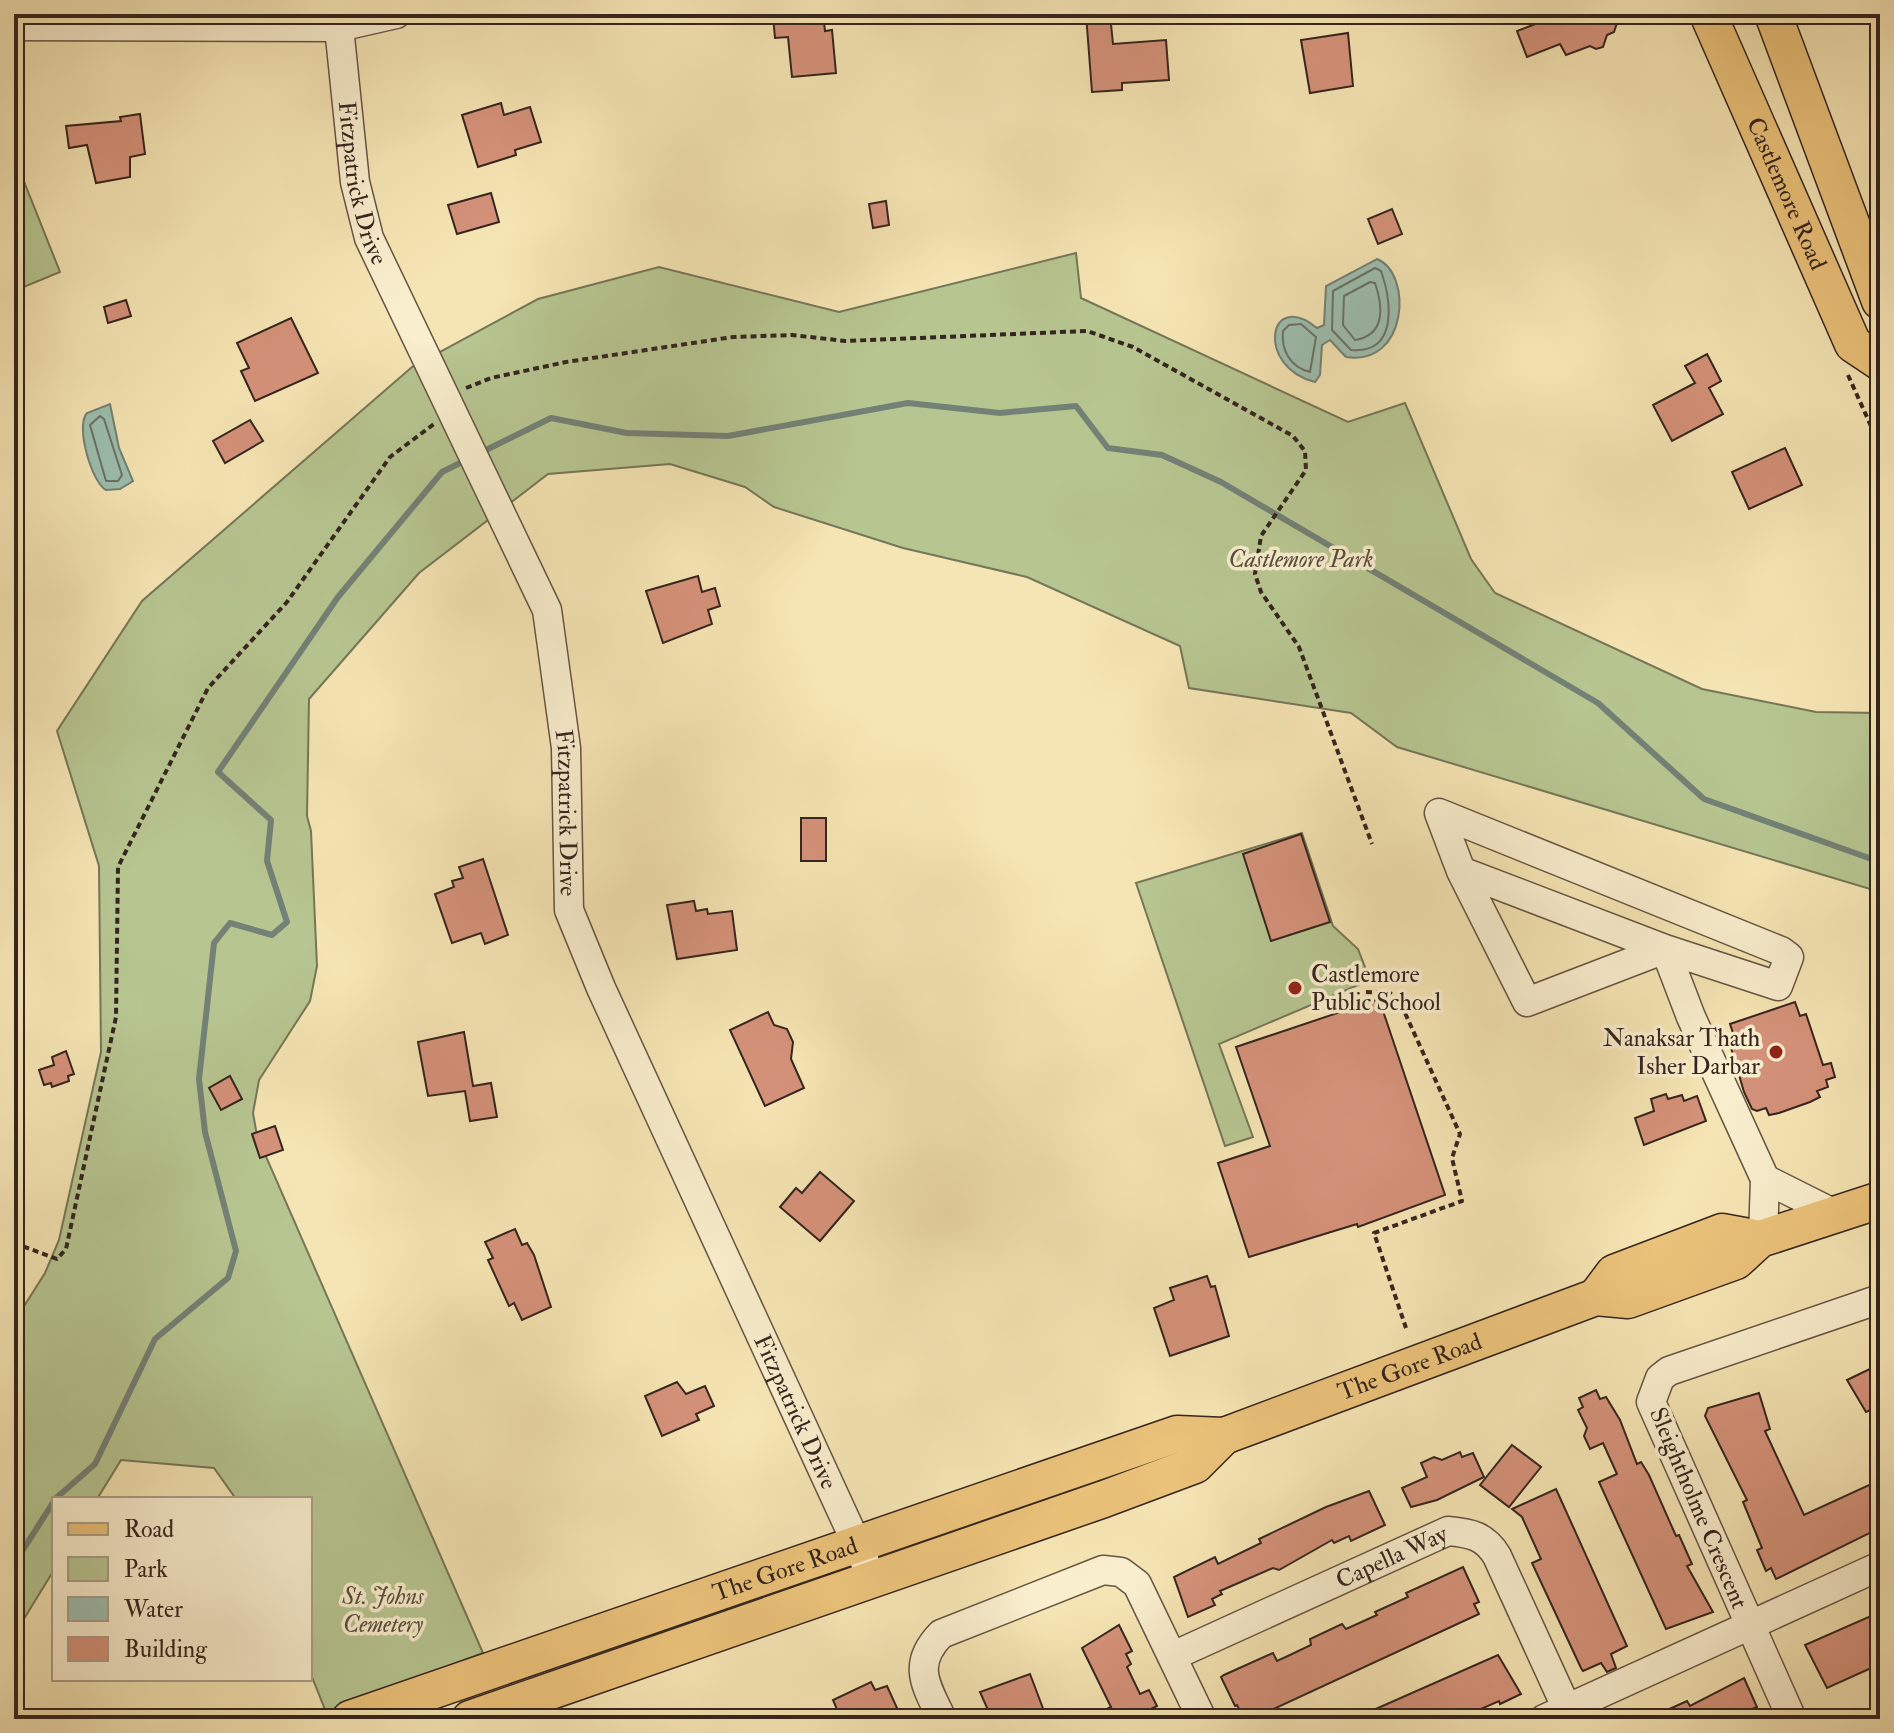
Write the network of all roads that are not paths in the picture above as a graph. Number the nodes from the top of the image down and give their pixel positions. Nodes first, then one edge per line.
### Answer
1 (396, 14) edge
2 (1708, 14) edge
3 (1773, 14) edge
4 (14, 26) edge
5 (339, 27) junction
6 (1880, 301) edge
7 (1880, 362) edge
8 (1461, 871) junction
9 (1668, 905) junction
10 (1665, 949) junction
11 (1765, 1179) junction
12 (1880, 1200) edge
13 (1835, 1214) junction
14 (1762, 1238) junction
15 (1880, 1299) edge
16 (1224, 1436) junction
17 (857, 1543) junction
18 (1880, 1566) edge
19 (872, 1578) junction
20 (1750, 1625) junction
21 (1173, 1656) junction
22 (1556, 1714) edge
23 (350, 1719) edge
24 (470, 1719) edge
25 (942, 1719) edge
26 (1202, 1719) edge
27 (1792, 1719) edge

1 - 5 street
2 - 7 main road, Castlemore Road
3 - 6 main road, Castlemore Road
4 - 5 street
5 - 17 street, Fitzpatrick Drive
8 - 9 street
8 - 10 street
8 - 10 street
9 - 10 street
9 - 10 street
10 - 11 street
11 - 13 street
11 - 14 street
12 - 13 main road, The Gore Road
13 - 14 main road, The Gore Road
14 - 16 main road, The Gore Road
15 - 20 street, Sleightholme Crescent
16 - 17 main road, The Gore Road
16 - 19 main road, The Gore Road
17 - 19 street, Fitzpatrick Drive
17 - 23 main road, The Gore Road
18 - 20 street
19 - 24 main road, The Gore Road
20 - 22 street
20 - 27 street, Sleightholme Crescent
21 - 22 street, Capella Way
21 - 25 street
21 - 26 street

